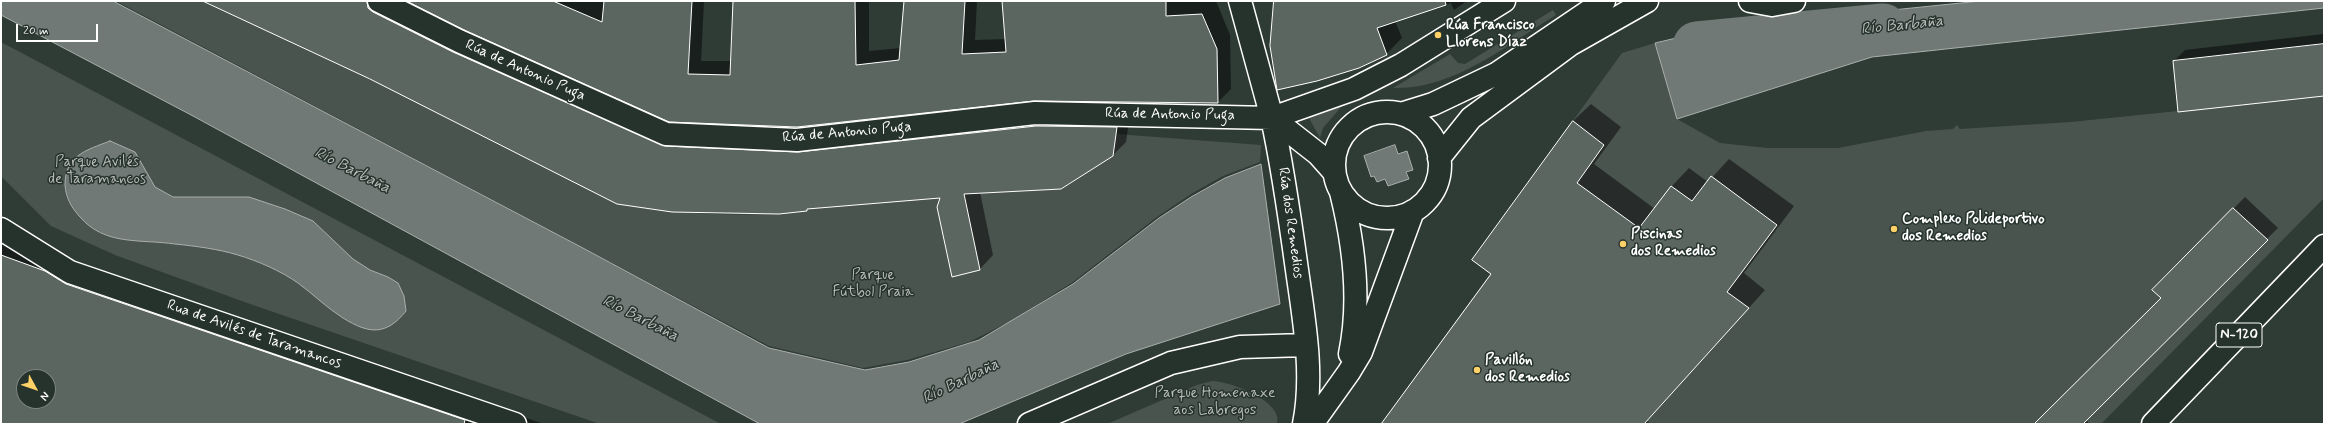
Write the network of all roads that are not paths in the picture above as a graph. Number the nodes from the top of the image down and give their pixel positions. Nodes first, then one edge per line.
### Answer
1 (379, 1) edge
2 (1240, 1) edge
3 (1504, 1) edge
4 (1604, 1) edge
5 (1647, 1) edge
6 (1750, 1) edge
7 (1794, 1) edge
8 (1361, 85) junction
9 (1370, 114) junction
10 (1401, 114) junction
11 (1272, 118) junction
12 (1439, 158) junction
13 (1337, 181) junction
14 (1413, 211) junction
15 (1, 229) edge
16 (2324, 246) edge
17 (1300, 339) junction
18 (1334, 394) junction
19 (515, 424) edge
20 (1029, 424) edge
21 (1304, 424) edge
22 (1312, 424) edge
23 (2154, 424) edge

1 - 11 main road, Rúa de Antonio Puga
2 - 11 main road, Rúa dos Remedios
3 - 8 main road, Rúa de Antonio Puga
4 - 10 main road
5 - 12 main road
6 - 7 main road
8 - 9 main road
8 - 11 main road, Rúa de Antonio Puga
9 - 10 main road
9 - 13 main road
10 - 12 main road
11 - 13 main road
11 - 17 main road, Rúa dos Remedios
12 - 14 main road
13 - 14 main road
13 - 18 main road
14 - 18 main road
15 - 19 main road, Rua de Avilés de Taramancos
16 - 23 main road, N-120
17 - 20 main road
17 - 21 main road, Rúa dos Remedios
18 - 22 main road

